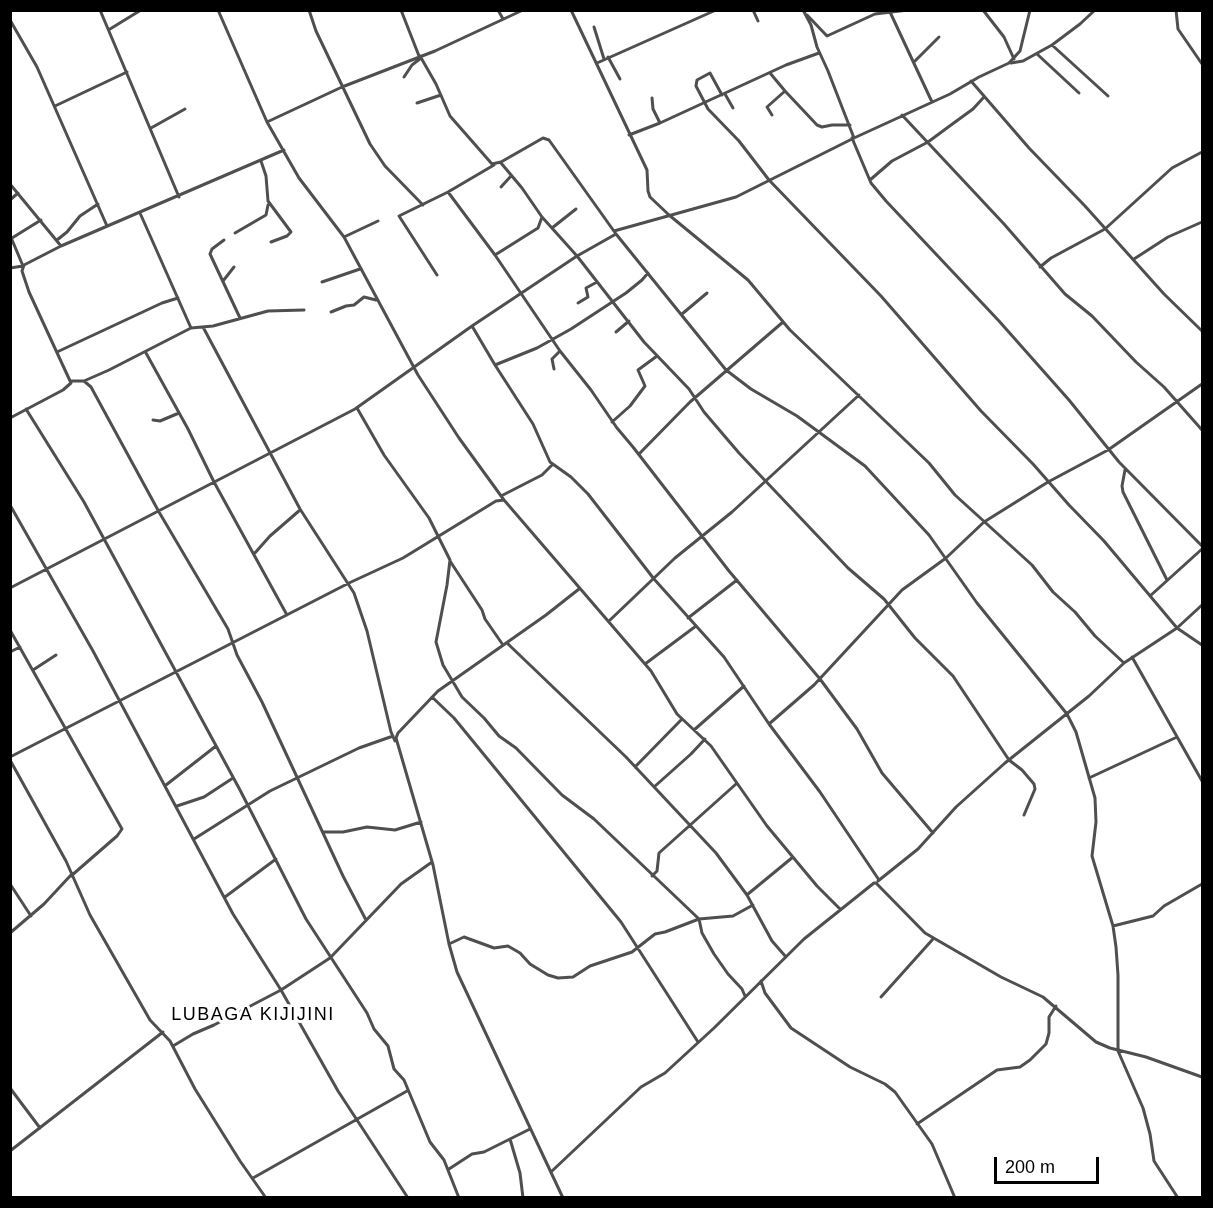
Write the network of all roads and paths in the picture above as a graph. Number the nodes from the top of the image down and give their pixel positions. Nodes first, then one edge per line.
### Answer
1 (100, 10) edge
2 (141, 10) edge
3 (218, 10) edge
4 (401, 10) edge
5 (498, 10) edge
6 (523, 10) edge
7 (572, 10) edge
8 (716, 10) edge
9 (753, 10) edge
10 (908, 10) edge
11 (983, 10) edge
12 (1030, 10) edge
13 (1095, 10) edge
14 (1176, 10) edge
15 (310, 11) edge
16 (890, 11) edge
17 (805, 12) edge
18 (10, 20) edge
19 (503, 20) junction
20 (758, 21) dead end
21 (594, 27) dead end
22 (110, 29) junction
23 (939, 37) dead end
24 (1052, 45) junction
25 (819, 53) junction
26 (1036, 54) junction
27 (420, 57) junction
28 (606, 58) junction
29 (1014, 59) junction
30 (914, 62) junction
31 (597, 63) junction
32 (1009, 63) junction
33 (1203, 64) edge
34 (127, 72) junction
35 (770, 73) junction
36 (404, 77) dead end
37 (620, 80) dead end
38 (971, 81) junction
39 (342, 87) junction
40 (785, 91) junction
41 (1078, 93) dead end
42 (724, 94) junction
43 (441, 95) junction
44 (1108, 96) dead end
45 (652, 98) dead end
46 (984, 98) junction
47 (932, 102) junction
48 (417, 103) dead end
49 (704, 103) junction
50 (55, 107) junction
51 (732, 108) dead end
52 (185, 109) dead end
53 (772, 115) dead end
54 (902, 115) junction
55 (267, 122) junction
56 (660, 123) junction
57 (850, 125) junction
58 (151, 128) junction
59 (629, 135) junction
60 (853, 138) junction
61 (928, 142) junction
62 (284, 150) junction
63 (1203, 152) edge
64 (261, 160) junction
65 (501, 162) junction
66 (495, 165) junction
67 (512, 176) junction
68 (769, 180) junction
69 (870, 180) junction
70 (10, 184) edge
71 (501, 187) dead end
72 (448, 192) junction
73 (18, 193) junction
74 (179, 197) junction
75 (10, 200) edge
76 (268, 202) junction
77 (98, 204) junction
78 (423, 205) junction
79 (576, 209) dead end
80 (140, 213) junction
81 (669, 215) junction
82 (542, 217) junction
83 (41, 220) junction
84 (378, 221) dead end
85 (1203, 222) edge
86 (107, 226) junction
87 (552, 228) junction
88 (1105, 229) junction
89 (615, 232) junction
90 (236, 233) dead end
91 (11, 236) edge
92 (344, 237) junction
93 (57, 240) junction
94 (224, 240) dead end
95 (271, 242) dead end
96 (61, 246) junction
97 (495, 255) junction
98 (577, 256) junction
99 (1134, 259) junction
100 (23, 266) junction
101 (234, 267) dead end
102 (1040, 267) junction
103 (10, 268) edge
104 (360, 269) junction
105 (648, 273) junction
106 (437, 275) dead end
107 (223, 281) junction
108 (322, 282) dead end
109 (597, 282) junction
110 (707, 293) dead end
111 (521, 294) junction
112 (178, 298) junction
113 (378, 301) junction
114 (613, 302) junction
115 (578, 303) dead end
116 (304, 310) dead end
117 (331, 312) dead end
118 (682, 314) junction
119 (240, 318) junction
120 (629, 321) junction
121 (783, 322) junction
122 (472, 326) junction
123 (203, 327) junction
124 (191, 328) junction
125 (1203, 331) edge
126 (616, 332) dead end
127 (552, 339) junction
128 (560, 351) junction
129 (57, 352) junction
130 (146, 353) junction
131 (657, 356) junction
132 (495, 365) junction
133 (414, 367) junction
134 (554, 369) dead end
135 (726, 370) junction
136 (71, 381) junction
137 (84, 381) junction
138 (1203, 384) edge
139 (859, 395) junction
140 (696, 397) junction
141 (1176, 401) junction
142 (357, 408) junction
143 (26, 410) junction
144 (179, 413) junction
145 (10, 418) edge
146 (153, 420) dead end
147 (612, 422) junction
148 (1203, 430) edge
149 (818, 432) junction
150 (1108, 450) junction
151 (270, 454) junction
152 (639, 454) junction
153 (552, 465) junction
154 (1125, 469) junction
155 (214, 482) junction
156 (765, 482) junction
157 (1048, 482) junction
158 (498, 492) junction
159 (503, 498) junction
160 (496, 501) junction
161 (10, 505) edge
162 (300, 509) junction
163 (159, 512) junction
164 (984, 522) junction
165 (438, 536) junction
166 (701, 536) junction
167 (104, 541) junction
168 (1203, 547) edge
169 (254, 554) junction
170 (946, 558) junction
171 (450, 560) junction
172 (47, 569) junction
173 (654, 579) junction
174 (737, 580) junction
175 (1167, 580) junction
176 (349, 583) junction
177 (10, 588) edge
178 (579, 589) junction
179 (1149, 596) junction
180 (888, 604) junction
181 (1203, 605) edge
182 (286, 615) junction
183 (688, 618) junction
184 (609, 621) junction
185 (696, 626) junction
186 (1177, 628) junction
187 (10, 630) edge
188 (234, 641) junction
189 (507, 643) junction
190 (503, 645) junction
191 (1203, 645) edge
192 (20, 647) junction
193 (10, 652) edge
194 (56, 656) dead end
195 (1132, 657) junction
196 (1124, 663) junction
197 (645, 664) junction
198 (33, 670) junction
199 (176, 673) junction
200 (820, 679) junction
201 (452, 680) junction
202 (744, 686) junction
203 (432, 697) junction
204 (120, 702) junction
205 (1067, 714) junction
206 (682, 719) junction
207 (769, 724) junction
208 (66, 729) junction
209 (694, 730) junction
210 (393, 736) junction
211 (1177, 737) junction
212 (705, 739) junction
213 (396, 743) junction
214 (216, 746) junction
215 (10, 759) edge
216 (1009, 760) junction
217 (635, 766) junction
218 (233, 778) junction
219 (298, 778) junction
220 (1089, 778) junction
221 (1203, 781) edge
222 (736, 784) junction
223 (165, 785) junction
224 (654, 787) junction
225 (248, 805) junction
226 (177, 806) junction
227 (1024, 815) dead end
228 (421, 822) junction
229 (689, 825) junction
230 (323, 832) junction
231 (933, 833) junction
232 (194, 839) junction
233 (793, 857) junction
234 (276, 858) junction
235 (432, 862) junction
236 (71, 875) junction
237 (652, 876) junction
238 (878, 881) junction
239 (10, 884) edge
240 (1203, 884) edge
241 (747, 895) junction
242 (225, 897) junction
243 (753, 905) junction
244 (840, 909) junction
245 (31, 916) junction
246 (699, 919) junction
247 (366, 920) junction
248 (1113, 926) junction
249 (10, 933) edge
250 (933, 939) junction
251 (449, 944) junction
252 (639, 948) junction
253 (786, 957) junction
254 (330, 958) junction
255 (761, 980) junction
256 (281, 990) junction
257 (745, 996) junction
258 (881, 997) dead end
259 (1056, 1006) junction
260 (163, 1032) junction
261 (698, 1042) junction
262 (173, 1046) junction
263 (1118, 1051) junction
264 (1203, 1077) edge
265 (10, 1089) edge
266 (407, 1091) junction
267 (358, 1117) junction
268 (917, 1124) junction
269 (40, 1128) junction
270 (530, 1129) junction
271 (510, 1139) junction
272 (10, 1151) edge
273 (449, 1169) junction
274 (552, 1171) junction
275 (253, 1178) junction
276 (266, 1197) edge
277 (408, 1197) edge
278 (459, 1197) edge
279 (523, 1197) edge
280 (563, 1197) edge
281 (955, 1197) edge
282 (1178, 1197) edge

1 - 22 street
2 - 22 street
3 - 55 street
4 - 27 street
5 - 19 street
6 - 19 street
7 - 31 street
8 - 28 street
9 - 20 street
10 - 16 street
11 - 29 street
12 - 29 street
13 - 24 street
14 - 33 street
15 - 39 street
16 - 17 street
16 - 30 street
17 - 25 street
18 - 50 street
19 - 27 street
21 - 28 street
22 - 34 street
23 - 30 street
24 - 26 street
24 - 44 street
25 - 35 street
25 - 57 street
26 - 32 street
26 - 41 street
27 - 36 street
27 - 39 street
27 - 43 street
28 - 31 street
28 - 37 street
29 - 32 street
30 - 47 street
31 - 59 street
32 - 38 street
34 - 50 street
34 - 58 street
35 - 40 street
35 - 42 street
38 - 46 street
38 - 47 street
39 - 55 street
39 - 78 street
40 - 53 street
40 - 57 street
42 - 49 street
42 - 49 street
42 - 51 street
43 - 48 street
43 - 66 street
45 - 56 street
46 - 61 street
46 - 88 street
47 - 54 street
49 - 56 street
49 - 68 street
50 - 77 street
52 - 58 street
54 - 60 street
54 - 61 street
55 - 62 street
56 - 59 street
57 - 60 street
58 - 74 street
59 - 81 street
60 - 68 street
60 - 69 street
61 - 69 street
61 - 102 street
62 - 64 street
62 - 92 street
63 - 88 street
64 - 74 street
64 - 76 street
65 - 66 street
65 - 67 street
65 - 89 street
66 - 72 street
67 - 71 street
67 - 82 street
68 - 81 street
68 - 157 street
69 - 150 street
70 - 73 street
72 - 78 street
72 - 97 street
73 - 75 street
73 - 83 street
74 - 80 street
76 - 90 street
76 - 95 street
77 - 86 street
77 - 93 street
78 - 106 street
79 - 87 street
80 - 86 street
80 - 112 street
81 - 89 street
81 - 121 street
82 - 87 street
82 - 97 street
83 - 91 street
83 - 93 street
84 - 92 street
85 - 99 street
86 - 96 street
87 - 98 street
88 - 99 street
88 - 102 street
89 - 98 street
89 - 105 street
91 - 100 street
92 - 104 street
93 - 96 street
94 - 107 street
96 - 100 street
97 - 111 street
98 - 109 street
98 - 111 street
99 - 125 street
100 - 103 street
100 - 129 street
101 - 107 street
102 - 141 street
104 - 108 street
104 - 113 street
105 - 114 street
105 - 118 street
107 - 119 street
109 - 114 street
109 - 115 street
110 - 118 street
111 - 122 street
111 - 127 street
112 - 124 street
112 - 129 street
113 - 117 street
113 - 133 street
114 - 120 street
114 - 127 street
116 - 119 street
118 - 135 street
119 - 123 street
120 - 126 street
120 - 131 street
121 - 135 street
121 - 139 street
122 - 132 street
122 - 133 street
123 - 124 street
123 - 151 street
124 - 130 street
127 - 128 street
127 - 132 street
128 - 134 street
128 - 147 street
129 - 136 street
130 - 137 street
130 - 144 street
131 - 140 street
131 - 147 street
132 - 153 street
133 - 142 street
133 - 158 street
135 - 140 street
135 - 149 street
136 - 137 street
136 - 143 street
137 - 163 street
138 - 141 street
139 - 149 street
139 - 164 street
140 - 152 street
140 - 156 street
141 - 148 street
141 - 150 street
142 - 151 street
142 - 165 street
143 - 145 street
143 - 167 street
144 - 146 street
144 - 155 street
147 - 152 street
149 - 156 street
149 - 170 street
150 - 154 street
150 - 157 street
151 - 155 street
151 - 162 street
152 - 166 street
153 - 159 street
153 - 173 street
154 - 168 street
154 - 175 street
155 - 163 street
155 - 169 street
156 - 166 street
156 - 180 street
157 - 164 street
157 - 179 street
158 - 159 street
158 - 160 street
159 - 160 street
159 - 178 street
160 - 165 street
161 - 172 street
162 - 169 street
162 - 176 street
163 - 167 street
163 - 188 street
164 - 170 street
164 - 196 street
165 - 171 street
165 - 176 street
166 - 173 street
166 - 174 street
167 - 172 street
167 - 199 street
168 - 175 street
169 - 182 street
170 - 180 street
170 - 205 street
171 - 190 street
171 - 201 street
172 - 177 street
172 - 204 street
173 - 183 street
173 - 184 street
174 - 183 street
174 - 200 street
175 - 179 street
176 - 182 street
176 - 210 street
178 - 184 street
178 - 189 street
179 - 186 street
180 - 200 street
180 - 216 street
181 - 186 street
182 - 188 street
183 - 185 street
184 - 197 street
185 - 197 street
185 - 202 street
186 - 191 street
186 - 195 street
187 - 192 street
188 - 199 street
188 - 219 street
189 - 190 street
189 - 217 street
190 - 201 street
192 - 193 street
192 - 198 street
194 - 198 street
195 - 196 street
195 - 211 street
196 - 205 street
197 - 206 street
198 - 208 street
199 - 204 street
199 - 214 street
200 - 207 street
200 - 231 street
201 - 203 street
201 - 237 street
202 - 207 street
202 - 209 street
203 - 213 street
203 - 252 street
204 - 208 street
204 - 223 street
205 - 216 street
205 - 220 street
206 - 209 street
206 - 217 street
207 - 238 street
208 - 215 street
208 - 236 street
209 - 212 street
210 - 213 street
210 - 219 street
211 - 220 street
211 - 221 street
212 - 222 street
212 - 224 street
213 - 228 street
214 - 218 street
214 - 223 street
215 - 236 street
216 - 227 street
216 - 231 street
217 - 224 street
218 - 225 street
218 - 226 street
219 - 225 street
219 - 230 street
220 - 248 street
222 - 229 street
222 - 233 street
223 - 226 street
224 - 229 street
225 - 232 street
225 - 234 street
226 - 232 street
228 - 230 street
228 - 235 street
229 - 237 street
229 - 241 street
230 - 247 street
231 - 238 street
232 - 242 street
233 - 241 street
233 - 244 street
234 - 242 street
234 - 254 street
235 - 247 street
235 - 251 street
236 - 245 street
236 - 260 street
237 - 246 street
238 - 244 street
238 - 250 street
239 - 245 street
240 - 248 street
241 - 243 street
242 - 256 street
243 - 246 street
243 - 253 street
244 - 253 street
245 - 249 street
246 - 252 street
246 - 257 street
247 - 254 street
248 - 263 street
250 - 258 street
250 - 259 street
251 - 252 street
251 - 270 street
252 - 261 street
253 - 255 street
254 - 256 street
254 - 266 street
255 - 257 street
255 - 268 street
256 - 262 street
256 - 267 street
257 - 261 street
259 - 263 street
259 - 268 street
260 - 262 street
260 - 269 street
261 - 274 street
262 - 275 street
263 - 264 street
263 - 282 street
265 - 269 street
266 - 267 street
266 - 273 street
267 - 275 street
267 - 277 street
268 - 281 street
269 - 272 street
270 - 271 street
270 - 274 street
271 - 273 street
271 - 279 street
273 - 278 street
274 - 280 street
275 - 276 street

